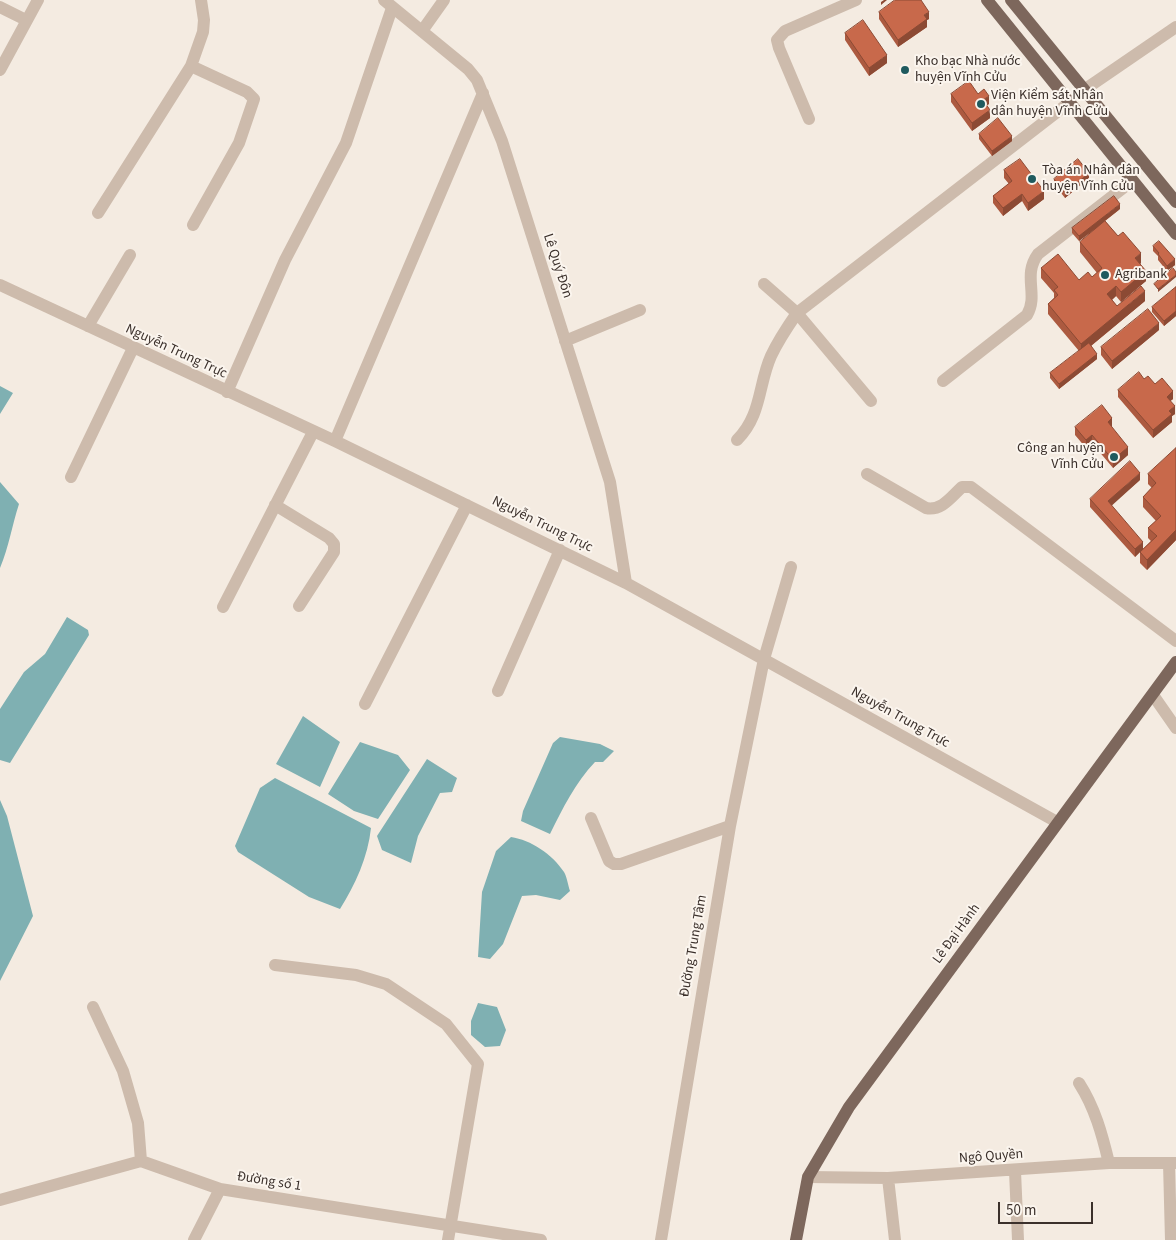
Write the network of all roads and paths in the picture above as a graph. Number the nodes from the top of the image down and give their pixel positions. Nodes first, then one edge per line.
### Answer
1 (38, 0) edge
2 (201, 0) edge
3 (444, 0) edge
4 (856, 0) edge
5 (986, 0) edge
6 (1011, 0) edge
7 (388, 4) edge
8 (0, 7) edge
9 (26, 20) junction
10 (1176, 27) edge
11 (422, 31) junction
12 (191, 66) junction
13 (0, 70) edge
14 (1084, 90) junction
15 (483, 93) junction
16 (1070, 102) junction
17 (809, 119) dead end
18 (1132, 181) junction
19 (1176, 202) edge
20 (98, 213) dead end
21 (193, 225) dead end
22 (1176, 234) edge
23 (130, 255) dead end
24 (764, 284) dead end
25 (0, 285) edge
26 (640, 310) dead end
27 (797, 313) junction
28 (88, 326) junction
29 (565, 341) junction
30 (133, 348) junction
31 (943, 381) dead end
32 (227, 392) junction
33 (871, 401) dead end
34 (313, 432) junction
35 (737, 440) dead end
36 (335, 442) junction
37 (867, 474) dead end
38 (71, 477) dead end
39 (275, 505) junction
40 (467, 506) junction
41 (560, 550) junction
42 (791, 567) dead end
43 (626, 583) junction
44 (300, 606) dead end
45 (223, 607) dead end
46 (1176, 641) edge
47 (764, 659) junction
48 (1176, 662) edge
49 (498, 691) dead end
50 (1153, 695) junction
51 (365, 704) dead end
52 (1176, 728) edge
53 (592, 818) dead end
54 (1056, 822) junction
55 (730, 826) junction
56 (275, 965) dead end
57 (93, 1007) dead end
58 (1079, 1083) dead end
59 (141, 1162) junction
60 (1109, 1163) junction
61 (1173, 1163) edge
62 (1015, 1170) junction
63 (808, 1177) junction
64 (888, 1178) junction
65 (220, 1189) junction
66 (0, 1200) edge
67 (451, 1224) junction
68 (194, 1240) edge
69 (448, 1240) edge
70 (541, 1240) edge
71 (661, 1240) edge
72 (796, 1240) edge
73 (895, 1240) edge
74 (1018, 1240) edge
75 (1172, 1240) edge

1 - 9 street
2 - 12 street
3 - 11 street
4 - 17 street
5 - 16 main road
6 - 14 main road
7 - 11 street, Lê Quý Đôn
7 - 32 street
8 - 9 street
9 - 13 street
10 - 14 street
11 - 15 street, Lê Quý Đôn
12 - 20 street
12 - 21 street
14 - 16 main road
14 - 19 main road
15 - 29 street, Lê Quý Đôn
15 - 36 street
16 - 18 main road
16 - 27 street
18 - 22 main road
18 - 31 street
23 - 28 street
24 - 27 street
25 - 28 street, Nguyễn Trung Trực
26 - 29 street
27 - 33 street
27 - 35 street
28 - 30 street, Nguyễn Trung Trực
29 - 43 street, Lê Quý Đôn
30 - 32 street, Nguyễn Trung Trực
30 - 38 street
32 - 34 street, Nguyễn Trung Trực
34 - 36 street, Nguyễn Trung Trực
34 - 39 street
36 - 40 street, Nguyễn Trung Trực
37 - 46 street
39 - 44 street
39 - 45 street
40 - 41 street, Nguyễn Trung Trực
40 - 51 street
41 - 43 street, Nguyễn Trung Trực
41 - 49 street
42 - 47 street, Đường Trung Tâm
43 - 47 street, Nguyễn Trung Trực
47 - 54 street, Nguyễn Trung Trực
47 - 55 street, Đường Trung Tâm
48 - 50 main road, Lê Đại Hành
50 - 52 street
50 - 54 main road, Lê Đại Hành
53 - 55 street
54 - 63 main road, Lê Đại Hành
55 - 71 street, Đường Trung Tâm
56 - 67 street
57 - 59 street
58 - 60 street
59 - 65 street, Đường số 1
59 - 66 street
60 - 61 street, Ngô Quyền
60 - 62 street, Ngô Quyền
61 - 75 street
62 - 64 street, Ngô Quyền
62 - 74 street
63 - 64 street, Ngô Quyền
63 - 72 main road, Lê Đại Hành
64 - 73 street
65 - 67 street, Đường số 1
65 - 68 street
67 - 69 street
67 - 70 street, Đường số 1

